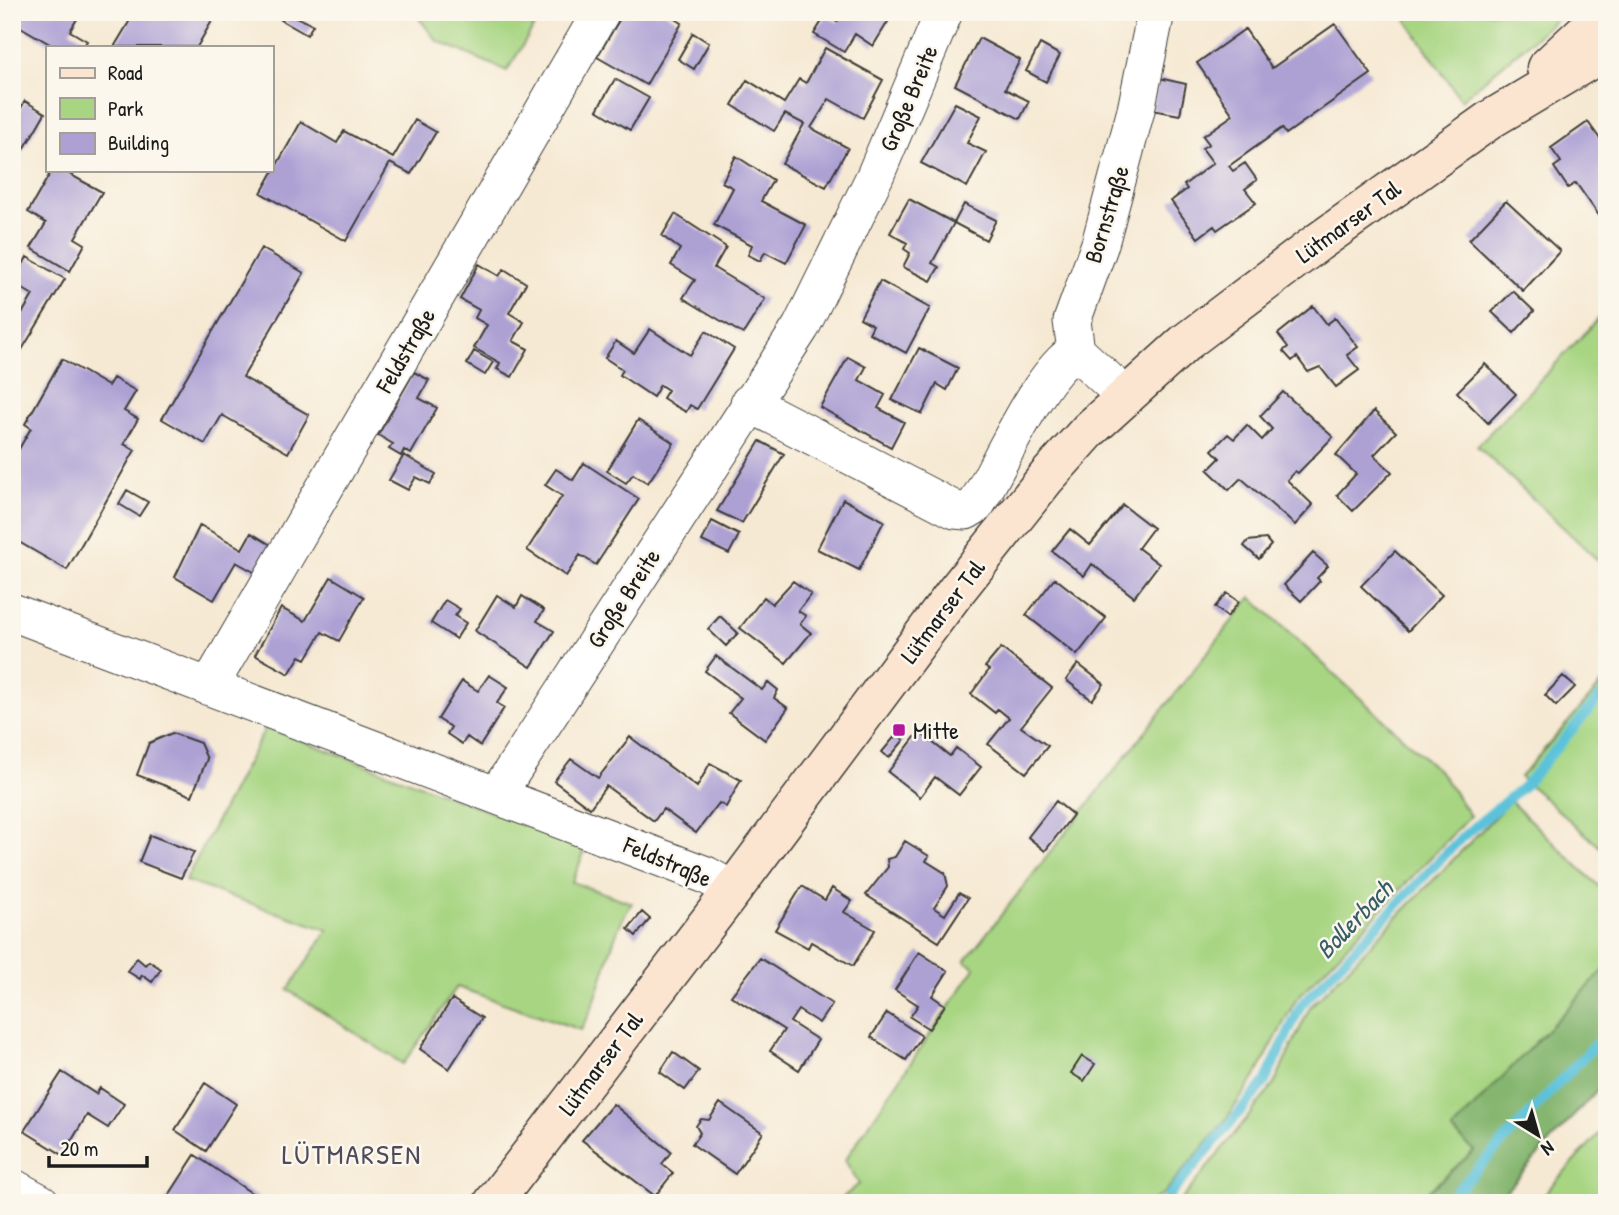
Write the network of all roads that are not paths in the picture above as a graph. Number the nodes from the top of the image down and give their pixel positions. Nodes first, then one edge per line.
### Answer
1 (601, 12) edge
2 (944, 12) edge
3 (1156, 12) edge
4 (1606, 12) edge
5 (1607, 50) edge
6 (1491, 119) junction
7 (1076, 351) junction
8 (1124, 395) junction
9 (749, 404) junction
10 (12, 612) edge
11 (209, 687) junction
12 (498, 793) junction
13 (733, 890) junction
14 (12, 1187) edge
15 (41, 1203) edge
16 (493, 1203) edge

1 - 11 street, Feldstraße
2 - 9 street, Große Breite
3 - 7 street, Bornstraße
4 - 6 main road, Lütmarser Tal
5 - 6 main road, Lütmarser Tal
6 - 8 main road, Lütmarser Tal
7 - 8 street
7 - 9 street
8 - 13 main road, Lütmarser Tal
9 - 12 street, Große Breite
10 - 11 street, Feldstraße
11 - 12 street, Feldstraße
12 - 13 street, Feldstraße
13 - 16 main road, Lütmarser Tal
14 - 15 street

